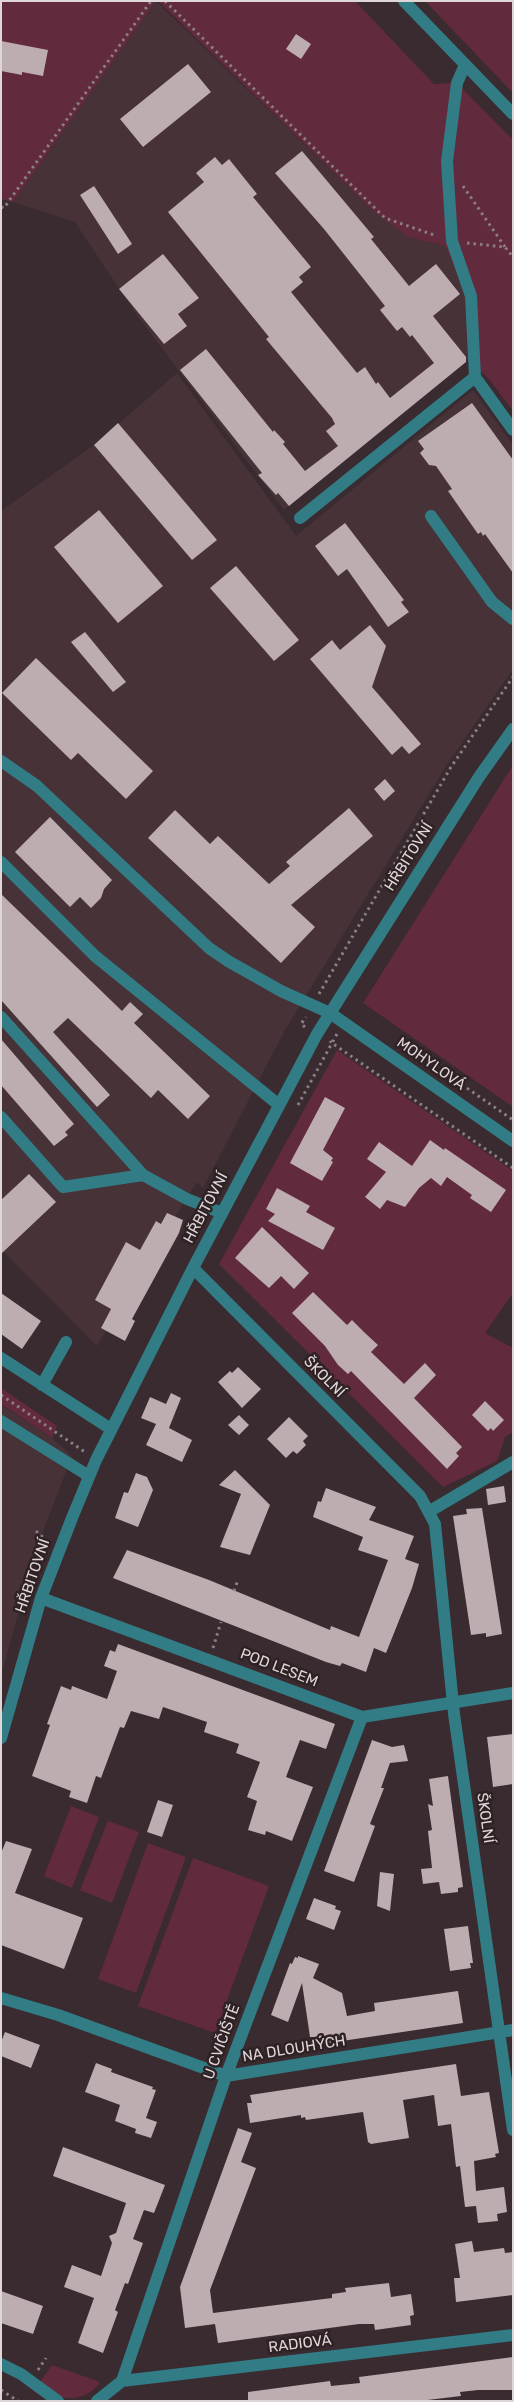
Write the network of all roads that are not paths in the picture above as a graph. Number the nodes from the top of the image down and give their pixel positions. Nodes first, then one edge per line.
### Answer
1 (404, 1) edge
2 (465, 65) junction
3 (513, 114) edge
4 (474, 377) junction
5 (513, 430) edge
6 (431, 516) dead end
7 (300, 518) dead end
8 (513, 619) edge
9 (513, 729) edge
10 (1, 761) edge
11 (1, 862) edge
12 (330, 1014) junction
13 (1, 1017) edge
14 (280, 1105) junction
15 (1, 1117) edge
16 (513, 1141) edge
17 (143, 1174) junction
18 (222, 1213) junction
19 (193, 1268) junction
20 (66, 1342) dead end
21 (1, 1358) edge
22 (42, 1385) junction
23 (1, 1421) edge
24 (111, 1429) junction
25 (513, 1462) edge
26 (89, 1476) junction
27 (430, 1511) junction
28 (41, 1598) junction
29 (513, 1693) edge
30 (452, 1701) junction
31 (362, 1717) junction
32 (1, 1738) edge
33 (1, 1998) edge
34 (513, 2030) edge
35 (498, 2033) junction
36 (226, 2076) junction
37 (513, 2130) edge
38 (513, 2334) edge
39 (1, 2364) edge
40 (122, 2381) junction
41 (58, 2401) edge
42 (97, 2401) edge

1 - 2 street
2 - 3 street
2 - 4 street
4 - 5 street
4 - 7 street
6 - 8 street
9 - 12 street, HŘBITOVNÍ
10 - 12 street, MOHYLOVÁ
11 - 14 street
12 - 14 street, HŘBITOVNÍ
12 - 16 street, MOHYLOVÁ
13 - 17 street
14 - 18 street, HŘBITOVNÍ
15 - 17 street
17 - 18 street
18 - 19 street, HŘBITOVNÍ
19 - 24 street, HŘBITOVNÍ
19 - 27 street, ŠKOLNÍ
20 - 22 street
21 - 22 street
22 - 24 street
23 - 26 street
24 - 26 street, HŘBITOVNÍ
25 - 27 street
26 - 28 street, HŘBITOVNÍ
27 - 30 street, ŠKOLNÍ
28 - 31 street, POD LESEM
28 - 32 street, HŘBITOVNÍ
29 - 30 street
30 - 31 street
30 - 35 street, ŠKOLNÍ
31 - 36 street, U CVIČIŠTĚ
33 - 36 street, NA DLOUHÝCH
34 - 35 street, NA DLOUHÝCH
35 - 36 street, NA DLOUHÝCH
35 - 37 street, ŠKOLNÍ
36 - 40 street, U CVIČIŠTĚ
38 - 40 street, RADIOVÁ
39 - 41 street
40 - 42 street

